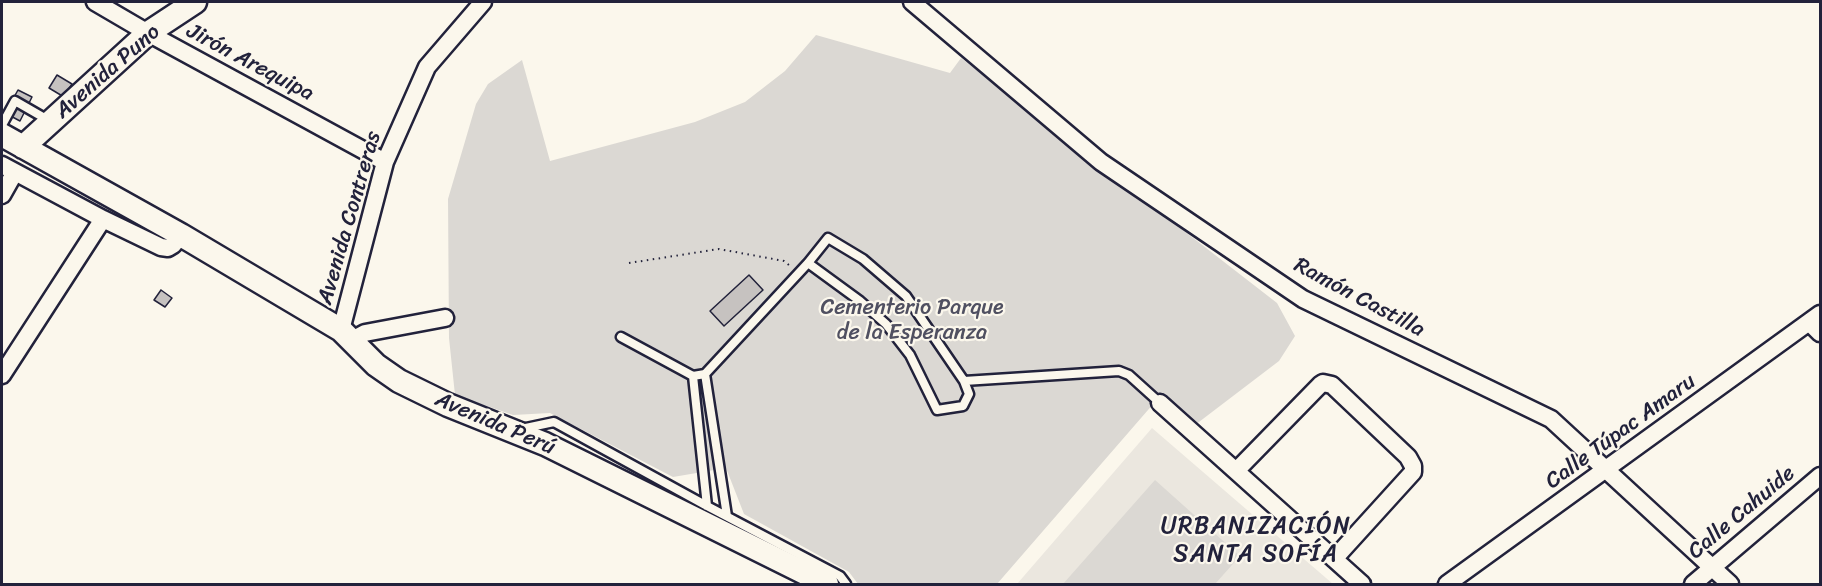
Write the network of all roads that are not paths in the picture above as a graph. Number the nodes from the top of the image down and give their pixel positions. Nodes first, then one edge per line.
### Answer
1 (94, 2) edge
2 (195, 2) edge
3 (480, 2) edge
4 (912, 2) edge
5 (148, 33) junction
6 (51, 122) junction
7 (2, 125) edge
8 (2, 135) edge
9 (23, 147) junction
10 (385, 162) junction
11 (8, 168) edge
12 (2, 195) edge
13 (103, 219) junction
14 (181, 235) junction
15 (808, 263) junction
16 (445, 318) dead end
17 (1817, 323) edge
18 (346, 335) junction
19 (621, 337) dead end
20 (705, 374) junction
21 (2, 375) edge
22 (693, 376) junction
23 (964, 381) junction
24 (1160, 403) joint
25 (513, 430) junction
26 (1236, 471) junction
27 (1607, 471) junction
28 (1821, 476) edge
29 (707, 506) junction
30 (727, 516) junction
31 (1334, 559) junction
32 (1712, 568) junction
33 (827, 585) edge
34 (846, 585) edge
35 (1362, 585) edge
36 (1448, 585) edge
37 (1693, 585) edge
38 (1730, 585) edge

1 - 5 street, Jirón Arequipa
2 - 5 main road, Avenida Puno
3 - 10 street, Avenida Contreras
4 - 27 street, Ramón Castilla
5 - 6 main road, Avenida Puno
5 - 10 street, Jirón Arequipa
6 - 7 lane
6 - 9 main road, Avenida Puno
8 - 9 main road, Avenida Perú
9 - 14 main road, Avenida Perú
10 - 18 street, Avenida Contreras
11 - 12 street
11 - 13 street
13 - 14 street
13 - 21 street
14 - 18 main road, Avenida Perú
15 - 20 lane
15 - 23 lane
15 - 23 lane
16 - 18 street
17 - 27 street, Calle Túpac Amaru
18 - 25 main road, Avenida Perú
19 - 22 lane
20 - 22 lane
20 - 30 lane
22 - 29 lane
23 - 24 lane
24 - 26 street
25 - 29 lane
25 - 33 main road, Avenida Perú
26 - 31 street
26 - 31 street
27 - 32 street, Ramón Castilla
27 - 36 street, Calle Túpac Amaru
28 - 32 street, Calle Cahuide
29 - 30 lane
30 - 34 lane
31 - 35 street
32 - 37 street, Calle Cahuide
32 - 38 street, Ramón Castilla

